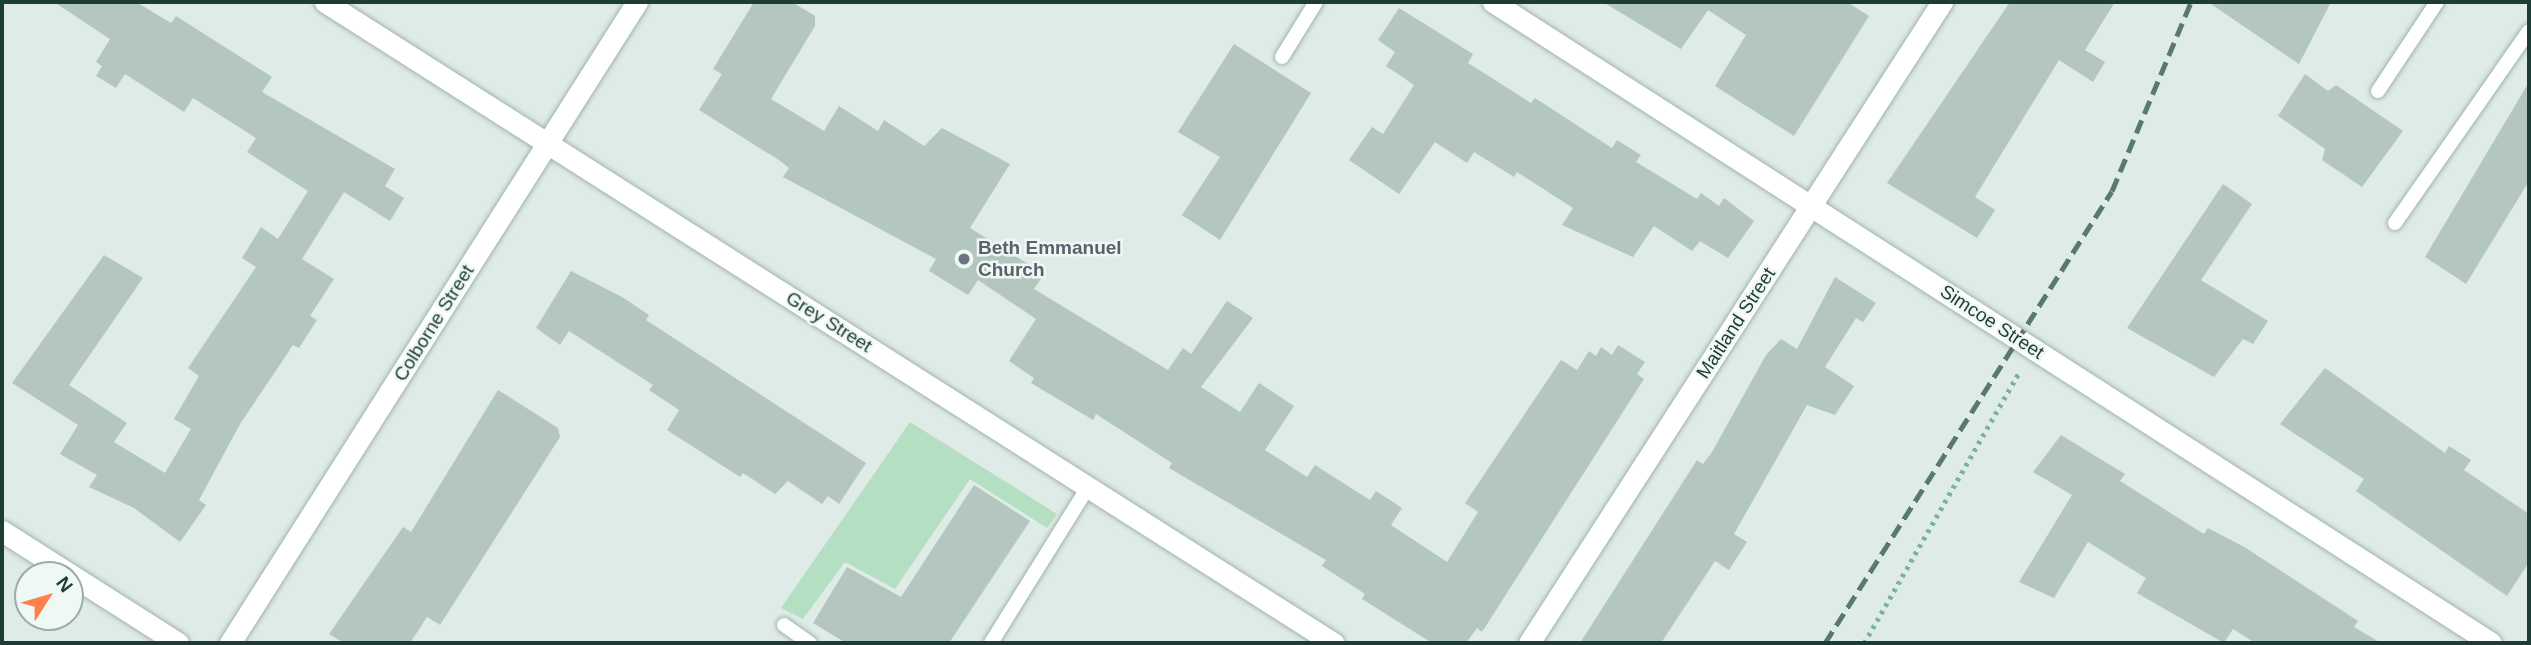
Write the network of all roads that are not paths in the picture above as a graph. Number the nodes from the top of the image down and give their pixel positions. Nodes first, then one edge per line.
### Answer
1 (325, 2) edge
2 (638, 2) edge
3 (1316, 2) edge
4 (1493, 2) edge
5 (1942, 2) edge
6 (2437, 2) edge
7 (2529, 31) edge
8 (1282, 57) dead end
9 (2378, 90) dead end
10 (548, 143) junction
11 (1811, 205) junction
12 (2395, 223) dead end
13 (1088, 487) junction
14 (2, 531) edge
15 (783, 625) dead end
16 (178, 643) edge
17 (230, 643) edge
18 (810, 643) edge
19 (991, 643) edge
20 (1333, 643) edge
21 (1529, 643) edge
22 (2491, 643) edge

1 - 10 street, Grey Street
2 - 10 street, Colborne Street
3 - 8 lane
4 - 11 street, Simcoe Street
5 - 11 street, Maitland Street
6 - 9 lane
7 - 12 lane
10 - 13 street, Grey Street
10 - 17 street, Colborne Street
11 - 21 street, Maitland Street
11 - 22 street, Simcoe Street
13 - 19 lane
13 - 20 street, Grey Street
14 - 16 street
15 - 18 lane

